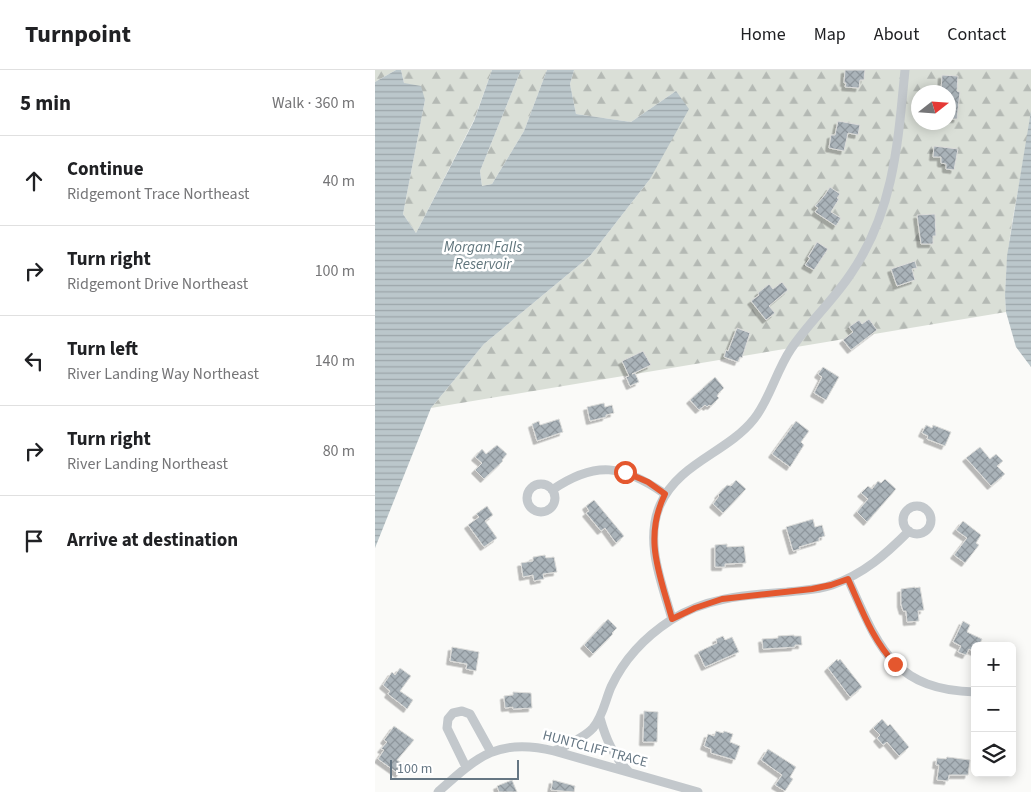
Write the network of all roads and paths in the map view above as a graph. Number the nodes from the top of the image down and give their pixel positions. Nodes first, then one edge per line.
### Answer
1 (905, 70) edge
2 (552, 490) dead end
3 (665, 494) junction
4 (909, 531) dead end
5 (848, 579) junction
6 (672, 619) junction
7 (971, 692) edge
8 (600, 718) junction
9 (554, 750) junction
10 (491, 752) junction
11 (467, 767) junction
12 (629, 772) junction
13 (438, 792) edge
14 (698, 792) edge

1 - 3 street
2 - 3 street
3 - 6 street
4 - 5 street
5 - 6 street
5 - 7 street
6 - 8 street
8 - 9 street
8 - 12 street
9 - 10 street, HUNTCLIFF TRACE
9 - 12 street, HUNTCLIFF TRACE
10 - 11 street, HUNTCLIFF TRACE
10 - 11 street
11 - 13 street, HUNTCLIFF TRACE
12 - 14 street, HUNTCLIFF TRACE

